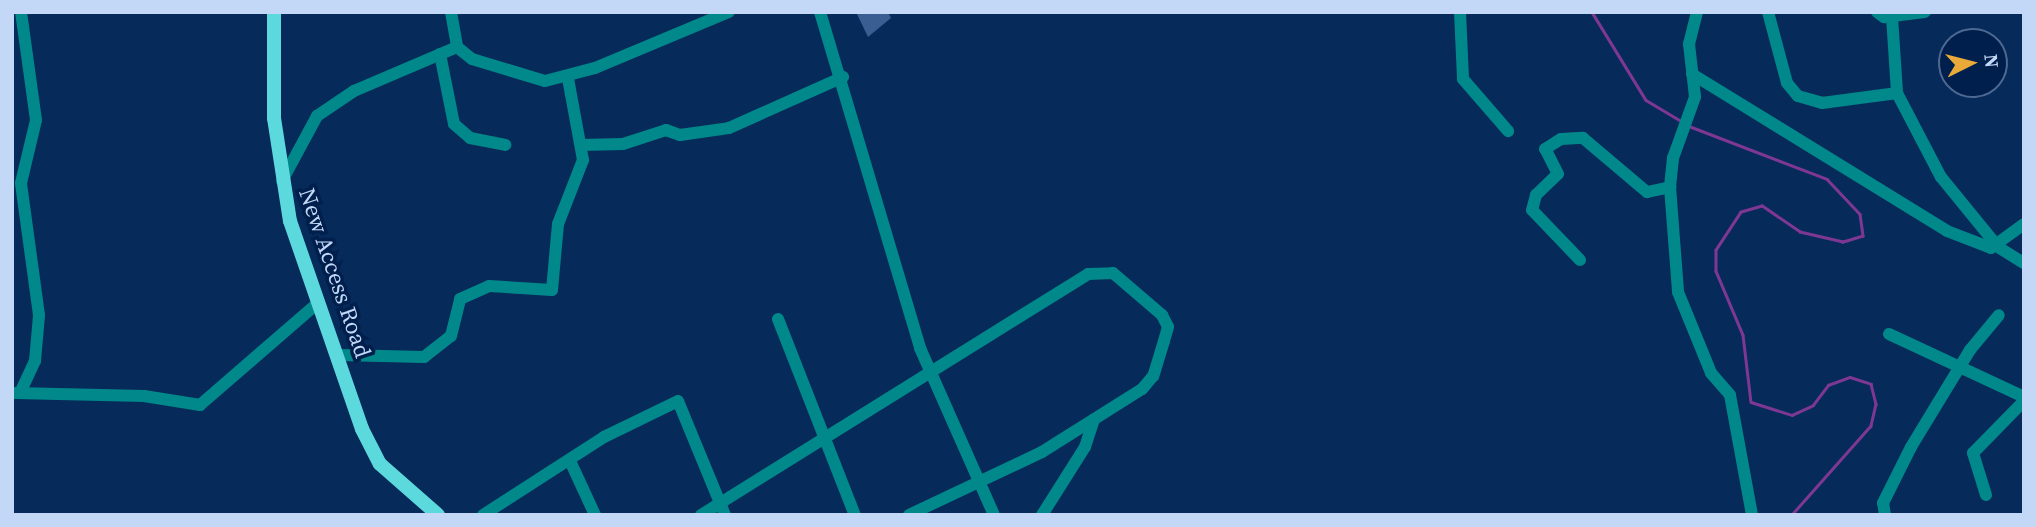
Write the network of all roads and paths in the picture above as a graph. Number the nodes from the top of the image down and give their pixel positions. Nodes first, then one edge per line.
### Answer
1 (21, 12) edge
2 (274, 12) edge
3 (451, 12) edge
4 (729, 12) edge
5 (820, 12) edge
6 (1460, 12) edge
7 (1697, 12) edge
8 (1768, 12) edge
9 (1877, 12) edge
10 (1925, 12) edge
11 (1892, 16) junction
12 (457, 47) junction
13 (440, 54) junction
14 (1692, 74) junction
15 (843, 76) junction
16 (568, 78) junction
17 (1897, 93) junction
18 (1508, 131) dead end
19 (505, 145) dead end
20 (581, 145) junction
21 (281, 182) junction
22 (1670, 187) junction
23 (2024, 224) edge
24 (1998, 247) junction
25 (1580, 260) dead end
26 (2024, 263) edge
27 (319, 302) junction
28 (1999, 315) dead end
29 (778, 318) dead end
30 (1889, 334) dead end
31 (340, 355) junction
32 (1960, 367) junction
33 (929, 368) junction
34 (16, 393) edge
35 (2024, 399) edge
36 (1094, 419) junction
37 (822, 440) junction
38 (571, 463) junction
39 (982, 478) junction
40 (1986, 495) dead end
41 (723, 509) edge
42 (438, 515) edge
43 (483, 515) edge
44 (595, 515) edge
45 (701, 515) edge
46 (855, 515) edge
47 (909, 515) edge
48 (994, 515) edge
49 (1041, 515) edge
50 (1752, 515) edge
51 (1885, 515) edge

1 - 34 street
2 - 21 main road, New Access Road
3 - 12 street
4 - 16 street
5 - 15 street
6 - 18 street
7 - 14 street
8 - 17 street
9 - 11 street
10 - 11 street
11 - 17 street
12 - 13 street
12 - 16 street
13 - 19 street
13 - 21 street
14 - 22 street
14 - 24 street
15 - 20 street
15 - 33 street
16 - 20 street
17 - 24 street
20 - 31 street
21 - 27 main road, New Access Road
22 - 25 street
22 - 50 street
23 - 24 street
24 - 26 street
27 - 31 main road, New Access Road
27 - 34 street
28 - 32 street
29 - 37 street
30 - 32 street
31 - 42 main road, New Access Road
32 - 35 street
32 - 51 street
33 - 36 street
33 - 37 street
33 - 39 street
35 - 40 street
36 - 39 street
36 - 49 street
37 - 41 street
37 - 46 street
38 - 41 street
38 - 43 street
38 - 44 street
39 - 47 street
39 - 48 street
41 - 45 street

